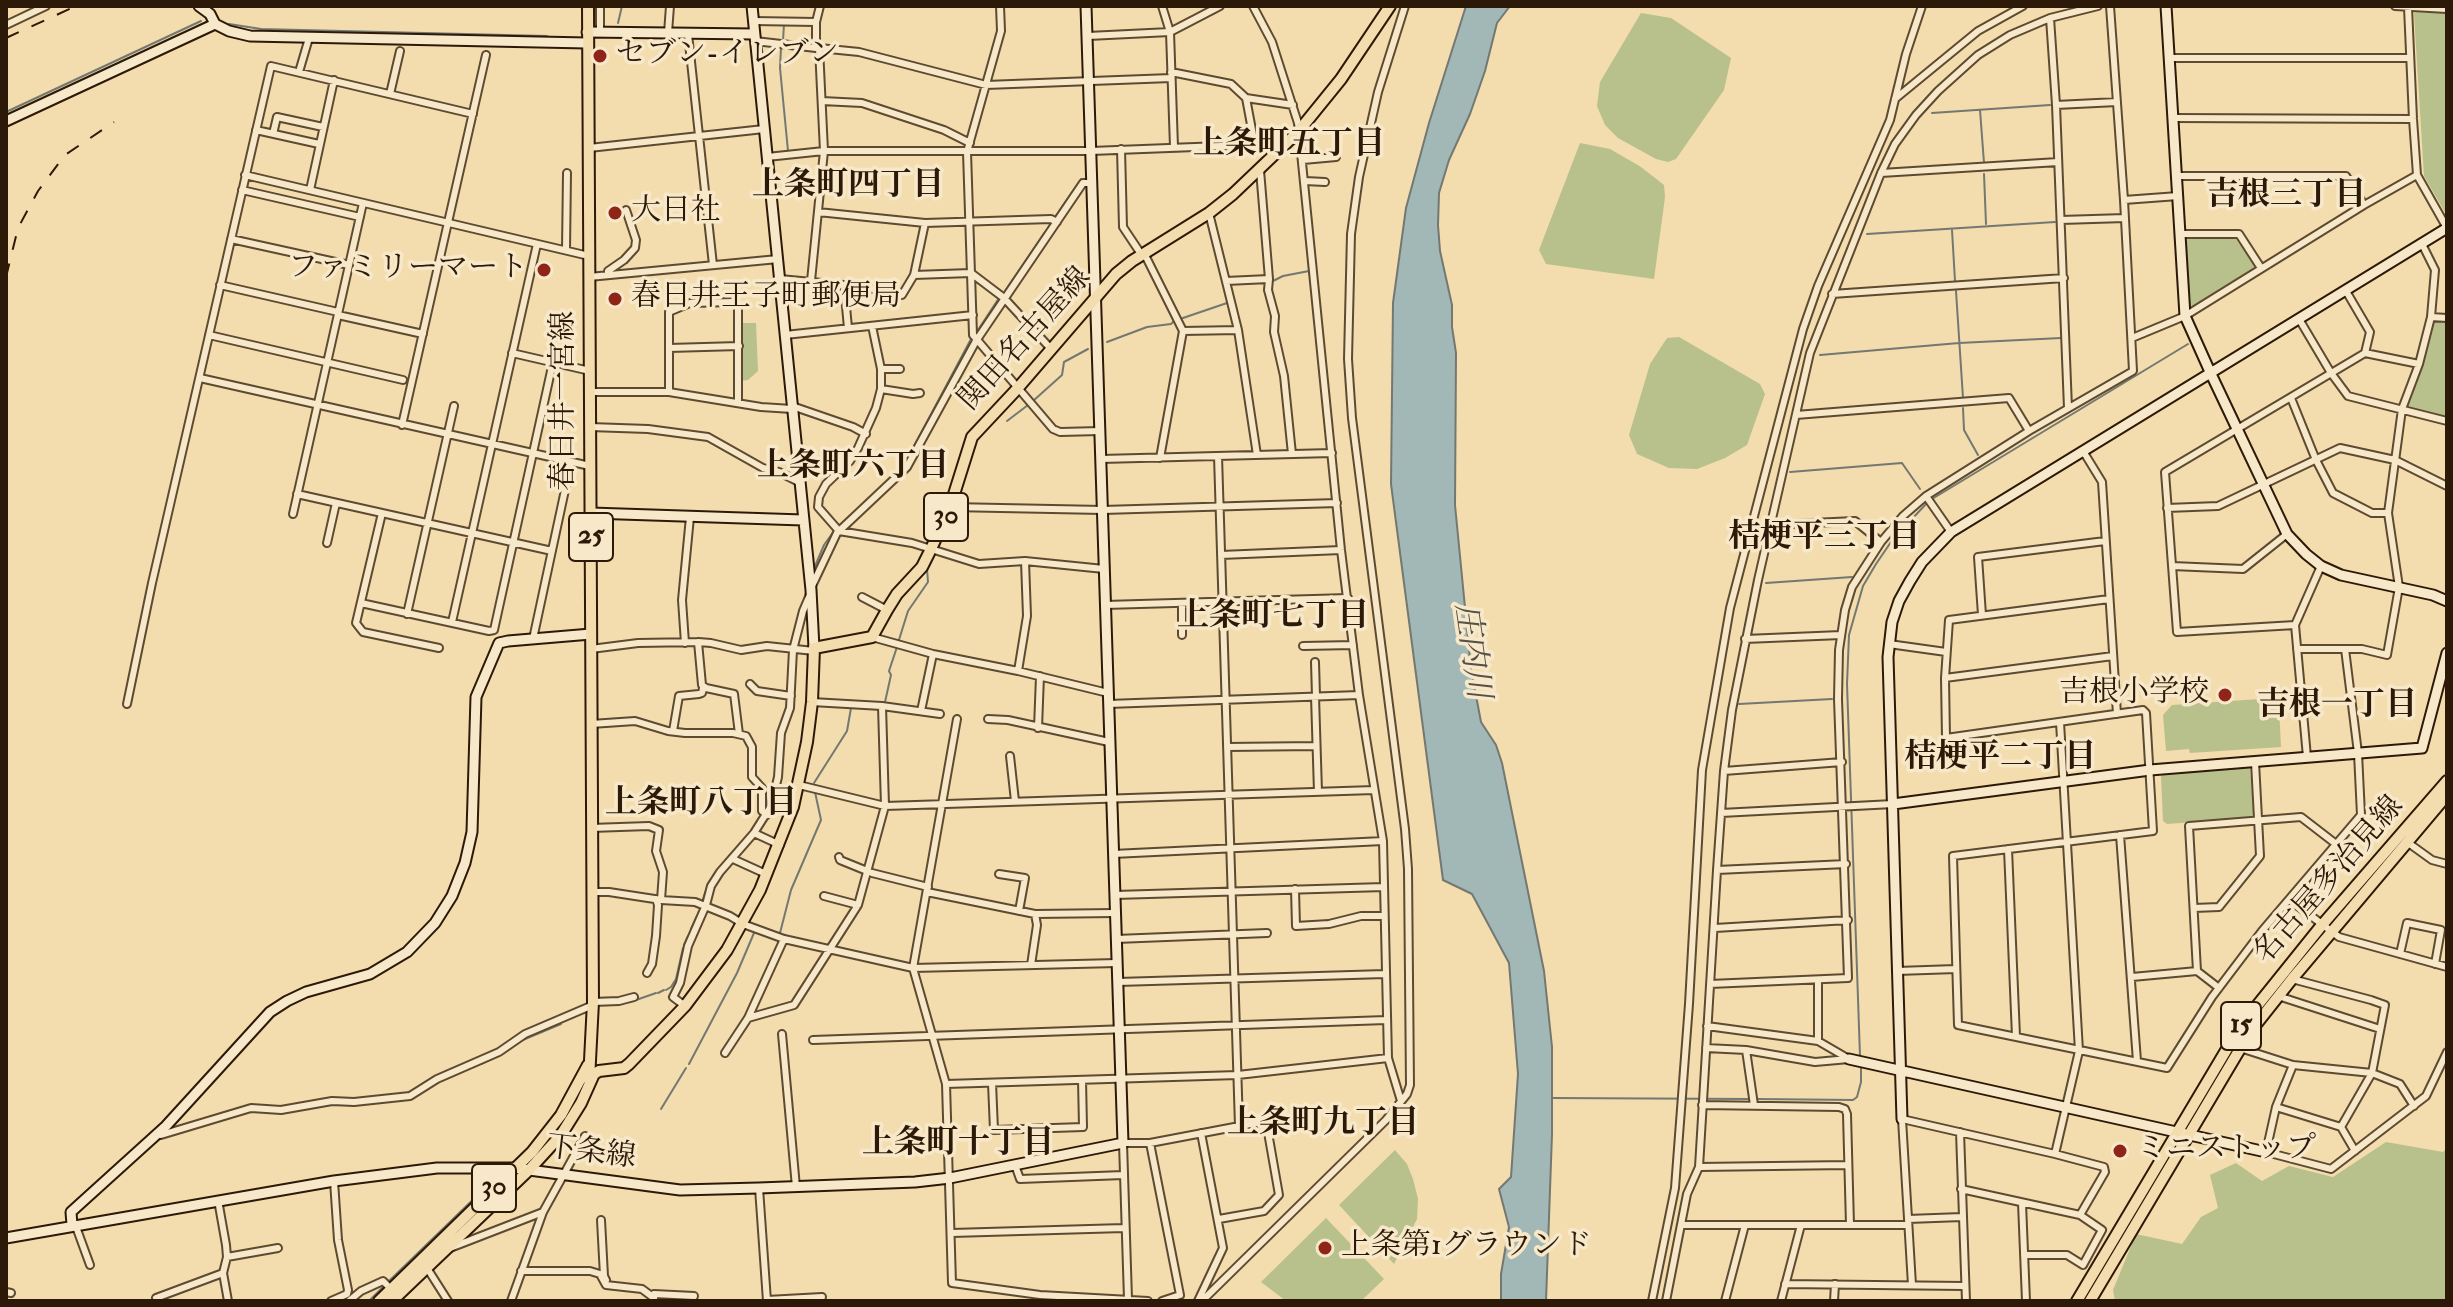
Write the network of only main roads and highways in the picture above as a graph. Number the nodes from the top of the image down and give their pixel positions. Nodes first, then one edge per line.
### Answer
1 (1390, 6) edge
2 (588, 10) edge
3 (2447, 781) edge
4 (2447, 795) edge
5 (2327, 929) junction
6 (591, 1060) junction
7 (612, 1068) junction
8 (589, 1083) junction
9 (379, 1301) edge
10 (392, 1301) edge
11 (2077, 1301) edge
12 (2090, 1301) edge

1 - 7 main road, 関田名古屋線 / 30
2 - 6 main road, 春日井一宮線 / 25
3 - 5 main road, 名古屋多治見線 / 15
4 - 5 main road, 名古屋多治見線 / 15
5 - 11 main road, 名古屋多治見線 / 15
5 - 12 main road, 名古屋多治見線 / 15
6 - 7 main road
6 - 8 main road, 春日井一宮線 / 25
6 - 9 main road, 30
7 - 8 main road
8 - 10 main road, 30

